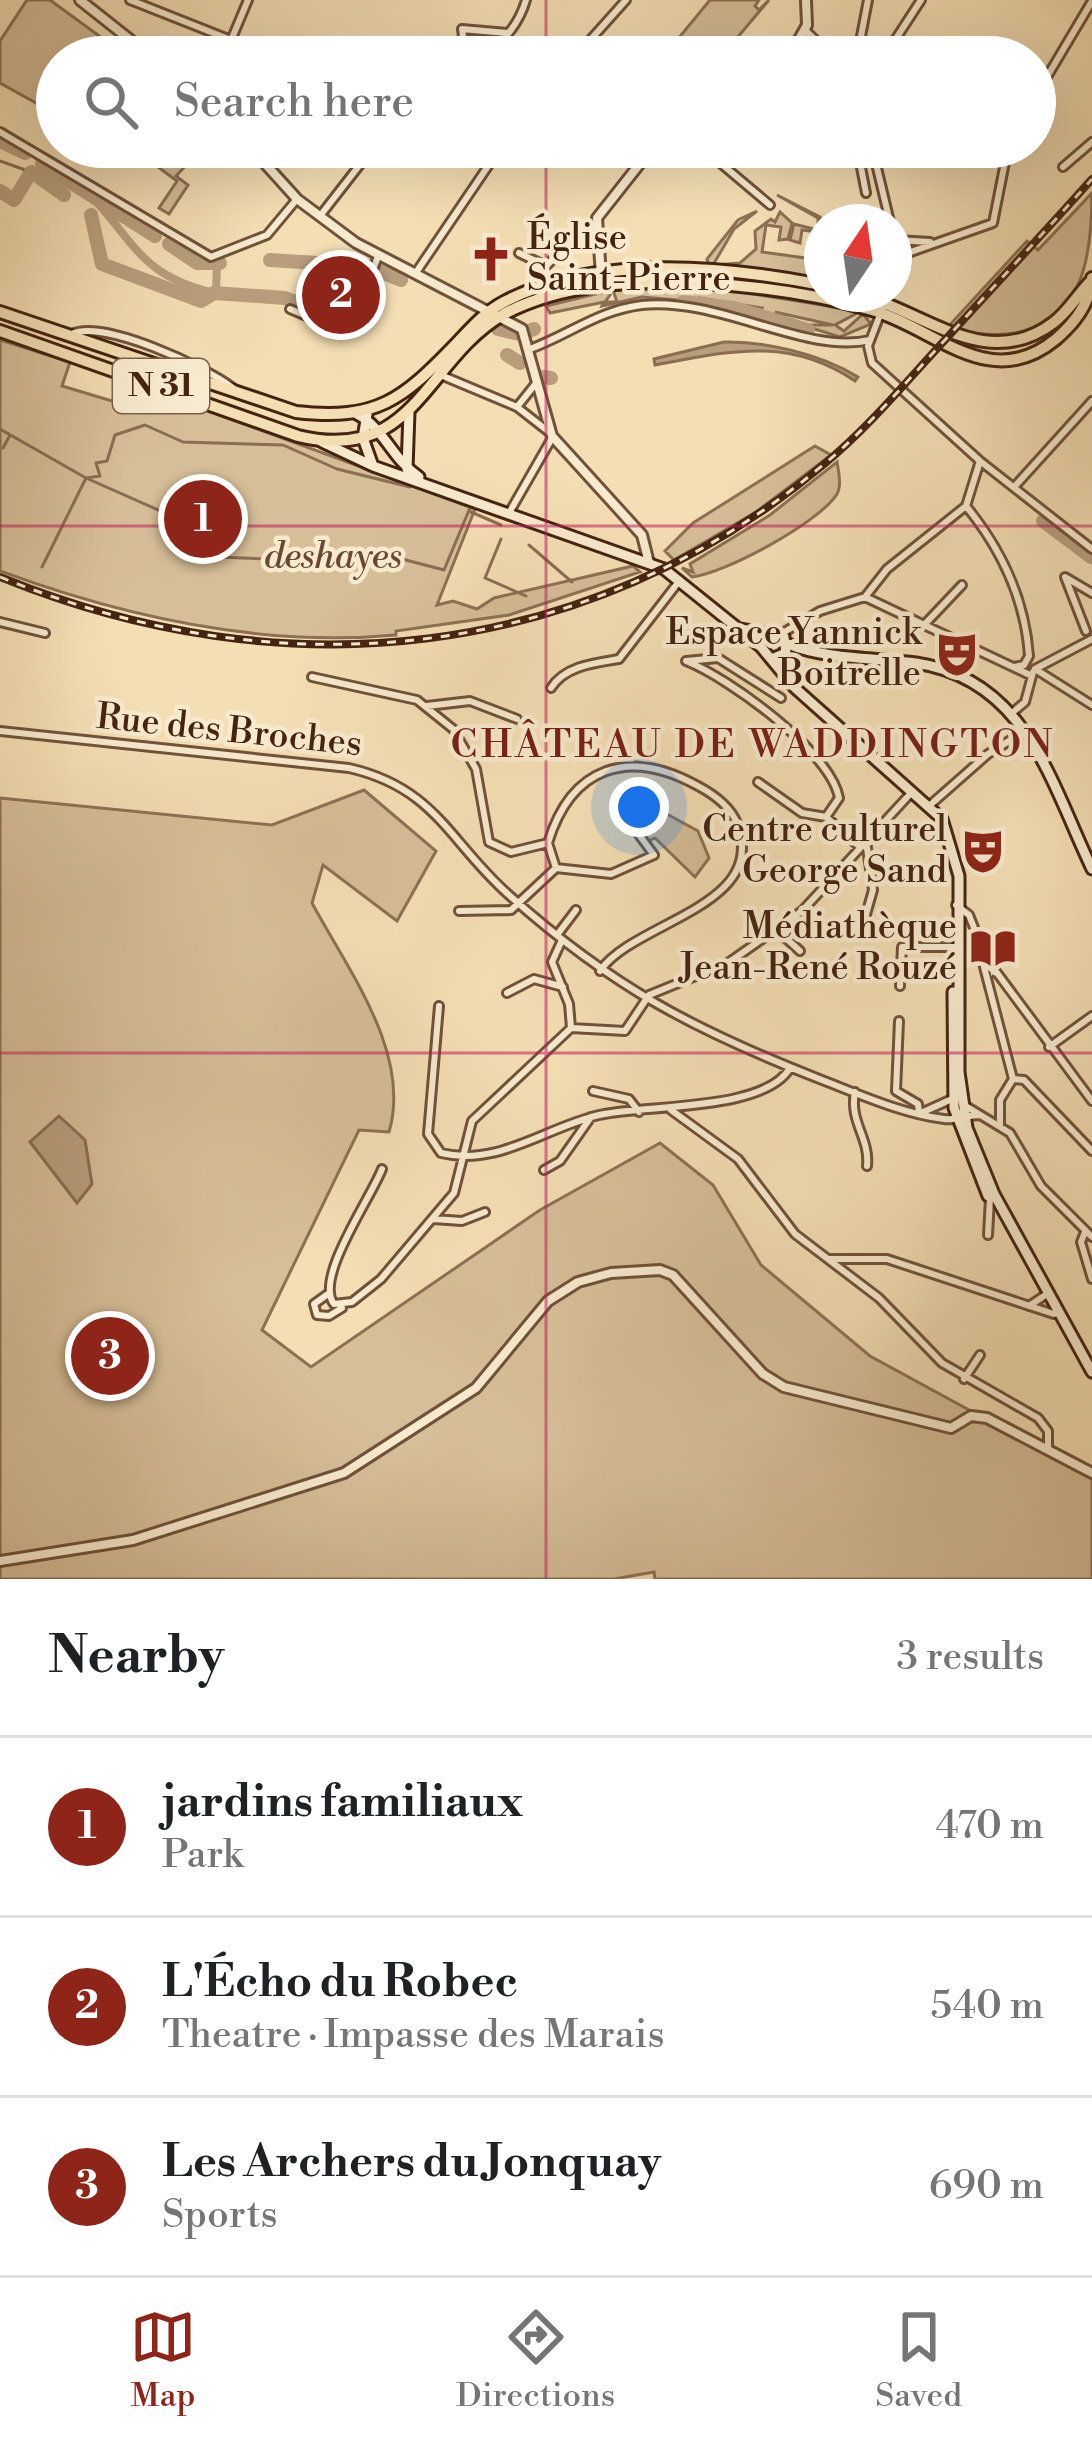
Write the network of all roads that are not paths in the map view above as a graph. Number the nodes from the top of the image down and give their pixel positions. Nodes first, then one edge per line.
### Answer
1 (80, 0) edge
2 (130, 0) edge
3 (248, 0) edge
4 (526, 0) edge
5 (626, 0) edge
6 (806, 0) edge
7 (868, 0) edge
8 (921, 0) edge
9 (1092, 1) edge
10 (806, 30) junction
11 (507, 33) junction
12 (125, 36) edge
13 (221, 36) edge
14 (233, 36) edge
15 (463, 36) edge
16 (504, 36) edge
17 (593, 36) edge
18 (802, 36) edge
19 (812, 36) edge
20 (861, 36) edge
21 (898, 36) edge
22 (1056, 62) edge
23 (0, 132) edge
24 (1092, 142) edge
25 (36, 154) edge
26 (1063, 166) dead end
27 (60, 168) edge
28 (269, 168) edge
29 (357, 168) edge
30 (487, 168) edge
31 (636, 168) edge
32 (728, 168) edge
33 (861, 168) edge
34 (877, 168) edge
35 (1004, 168) edge
36 (866, 193) dead end
37 (297, 199) junction
38 (886, 204) edge
39 (770, 205) dead end
40 (320, 217) junction
41 (595, 230) junction
42 (912, 239) edge
43 (934, 242) junction
44 (912, 251) edge
45 (519, 253) dead end
46 (379, 255) junction
47 (417, 272) junction
48 (1092, 279) edge
49 (601, 281) junction
50 (804, 283) edge
51 (804, 293) edge
52 (290, 309) dead end
53 (0, 312) edge
54 (881, 312) edge
55 (898, 312) edge
56 (905, 312) edge
57 (495, 314) junction
58 (0, 331) edge
59 (870, 340) junction
60 (530, 349) junction
61 (443, 376) junction
62 (539, 379) junction
63 (1092, 401) edge
64 (517, 406) junction
65 (409, 412) junction
66 (364, 414) junction
67 (380, 432) junction
68 (552, 435) junction
69 (363, 438) junction
70 (322, 442) junction
71 (980, 461) junction
72 (373, 466) junction
73 (406, 469) junction
74 (431, 485) junction
75 (1016, 485) junction
76 (966, 506) junction
77 (509, 512) junction
78 (1092, 549) edge
79 (644, 561) junction
80 (680, 580) junction
81 (962, 584) dead end
82 (1092, 593) edge
83 (865, 597) junction
84 (1092, 614) edge
85 (1082, 618) junction
86 (0, 622) edge
87 (926, 624) junction
88 (731, 626) junction
89 (45, 633) dead end
90 (1090, 638) edge
91 (779, 647) junction
92 (1014, 667) junction
93 (1033, 673) junction
94 (312, 677) dead end
95 (551, 688) dead end
96 (781, 698) dead end
97 (1092, 705) edge
98 (427, 706) junction
99 (1012, 713) junction
100 (517, 719) dead end
101 (0, 731) edge
102 (1027, 731) junction
103 (758, 782) dead end
104 (913, 790) junction
105 (929, 806) junction
106 (634, 816) dead end
107 (826, 817) junction
108 (548, 843) junction
109 (863, 844) junction
110 (556, 868) junction
111 (1092, 869) edge
112 (518, 903) junction
113 (956, 905) junction
114 (576, 910) dead end
115 (459, 911) dead end
116 (865, 918) dead end
117 (778, 931) junction
118 (559, 938) junction
119 (956, 947) junction
120 (800, 952) dead end
121 (986, 958) junction
122 (600, 971) junction
123 (900, 986) dead end
124 (562, 987) junction
125 (507, 993) dead end
126 (644, 1000) junction
127 (440, 1006) dead end
128 (1092, 1016) edge
129 (898, 1021) dead end
130 (571, 1028) junction
131 (1049, 1047) junction
132 (790, 1067) junction
133 (1013, 1079) junction
134 (593, 1090) dead end
135 (855, 1092) junction
136 (957, 1101) junction
137 (1092, 1101) edge
138 (668, 1108) junction
139 (639, 1112) junction
140 (919, 1113) junction
141 (980, 1115) junction
142 (591, 1117) junction
143 (960, 1118) junction
144 (999, 1126) junction
145 (1092, 1151) edge
146 (462, 1158) junction
147 (867, 1166) dead end
148 (382, 1169) dead end
149 (544, 1169) dead end
150 (990, 1198) junction
151 (484, 1212) dead end
152 (433, 1219) junction
153 (988, 1235) dead end
154 (1088, 1235) edge
155 (829, 1259) junction
156 (1092, 1280) edge
157 (328, 1294) junction
158 (1044, 1295) junction
159 (343, 1306) junction
160 (1027, 1306) junction
161 (1054, 1314) junction
162 (980, 1355) dead end
163 (1092, 1376) edge
164 (964, 1379) junction
165 (1048, 1447) junction
166 (1092, 1473) edge
167 (0, 1561) edge

1 - 12 street
2 - 13 street
3 - 14 street
4 - 11 street
5 - 17 street
6 - 10 street
7 - 20 street
8 - 21 street
9 - 22 street
10 - 18 street
10 - 19 street
11 - 15 street
11 - 16 street
23 - 25 street
24 - 26 street
27 - 37 street
28 - 37 street
29 - 40 street
30 - 47 street
31 - 41 street
32 - 39 street
33 - 36 street
34 - 38 street
35 - 43 street
37 - 40 street
40 - 46 street
41 - 45 street
41 - 49 street
42 - 43 street
43 - 44 street
46 - 47 street
46 - 52 street
47 - 57 street
48 - 55 main road, N 31
48 - 56 main road, N 31
49 - 50 main road, N 31
49 - 51 main road, N 31
49 - 57 main road, N 31
53 - 66 main road, N 31
54 - 59 street
57 - 60 street
57 - 61 main road, N 31
57 - 66 main road, N 31
58 - 70 main road, N 31
59 - 60 street
59 - 71 street
60 - 62 street
61 - 64 street
61 - 65 main road, N 31
62 - 64 street
62 - 68 street
63 - 75 street
64 - 68 street
65 - 67 main road, N 31
65 - 73 main road
66 - 67 main road
66 - 69 main road
67 - 69 main road, N 31
67 - 73 main road
68 - 77 street
68 - 79 street
69 - 70 main road, N 31
69 - 72 main road
70 - 72 main road
71 - 75 street
71 - 76 street
72 - 74 main road
73 - 74 main road
74 - 77 main road
75 - 78 street
76 - 83 street
76 - 92 street
77 - 79 main road
79 - 80 main road
80 - 88 main road
80 - 95 street
81 - 87 street
82 - 85 street
83 - 87 street
83 - 91 street
84 - 85 street
85 - 90 street
86 - 89 street
87 - 92 street
88 - 91 main road
88 - 91 main road
90 - 93 street
91 - 99 main road
91 - 104 main road
92 - 93 street
93 - 97 street
93 - 99 street
94 - 98 street
96 - 107 street
98 - 100 street
98 - 108 street
99 - 102 main road
101 - 112 street, Rue des Broches
102 - 105 street
102 - 111 main road
103 - 107 street
104 - 105 main road
104 - 109 street
105 - 113 main road
106 - 110 street
107 - 109 street
108 - 110 street
108 - 122 street
109 - 116 street
109 - 117 street
110 - 112 street
112 - 115 street
112 - 118 street, Rue des Broches
113 - 119 main road
113 - 121 street
114 - 118 street
117 - 120 street
117 - 126 street
118 - 122 street, Rue des Broches
118 - 124 street
119 - 123 street
119 - 136 main road
121 - 131 street
121 - 133 street
122 - 126 street, Rue des Broches
124 - 125 street
124 - 130 street
126 - 130 street
126 - 132 street, Rue des Broches
127 - 146 street
128 - 131 street
129 - 140 street
130 - 146 street
131 - 137 street
132 - 135 street, Rue des Broches
132 - 138 street
133 - 144 street
133 - 145 street
134 - 139 street
135 - 140 street, Rue des Broches
135 - 147 street
136 - 140 street
136 - 141 street
136 - 143 main road
138 - 139 street
138 - 155 street
139 - 142 street
140 - 143 street, Rue des Broches
141 - 143 street, Rue des Broches
141 - 144 street
142 - 146 street
142 - 149 street
143 - 150 main road
143 - 163 main road
144 - 154 street
146 - 152 street
148 - 157 street
150 - 153 street
150 - 158 main road
151 - 152 street
152 - 159 street
154 - 156 street
155 - 160 street
155 - 164 street
157 - 159 street
157 - 159 street
158 - 160 street
158 - 161 main road
160 - 161 street
161 - 163 main road
162 - 164 street
164 - 165 street
165 - 166 street
165 - 167 street

